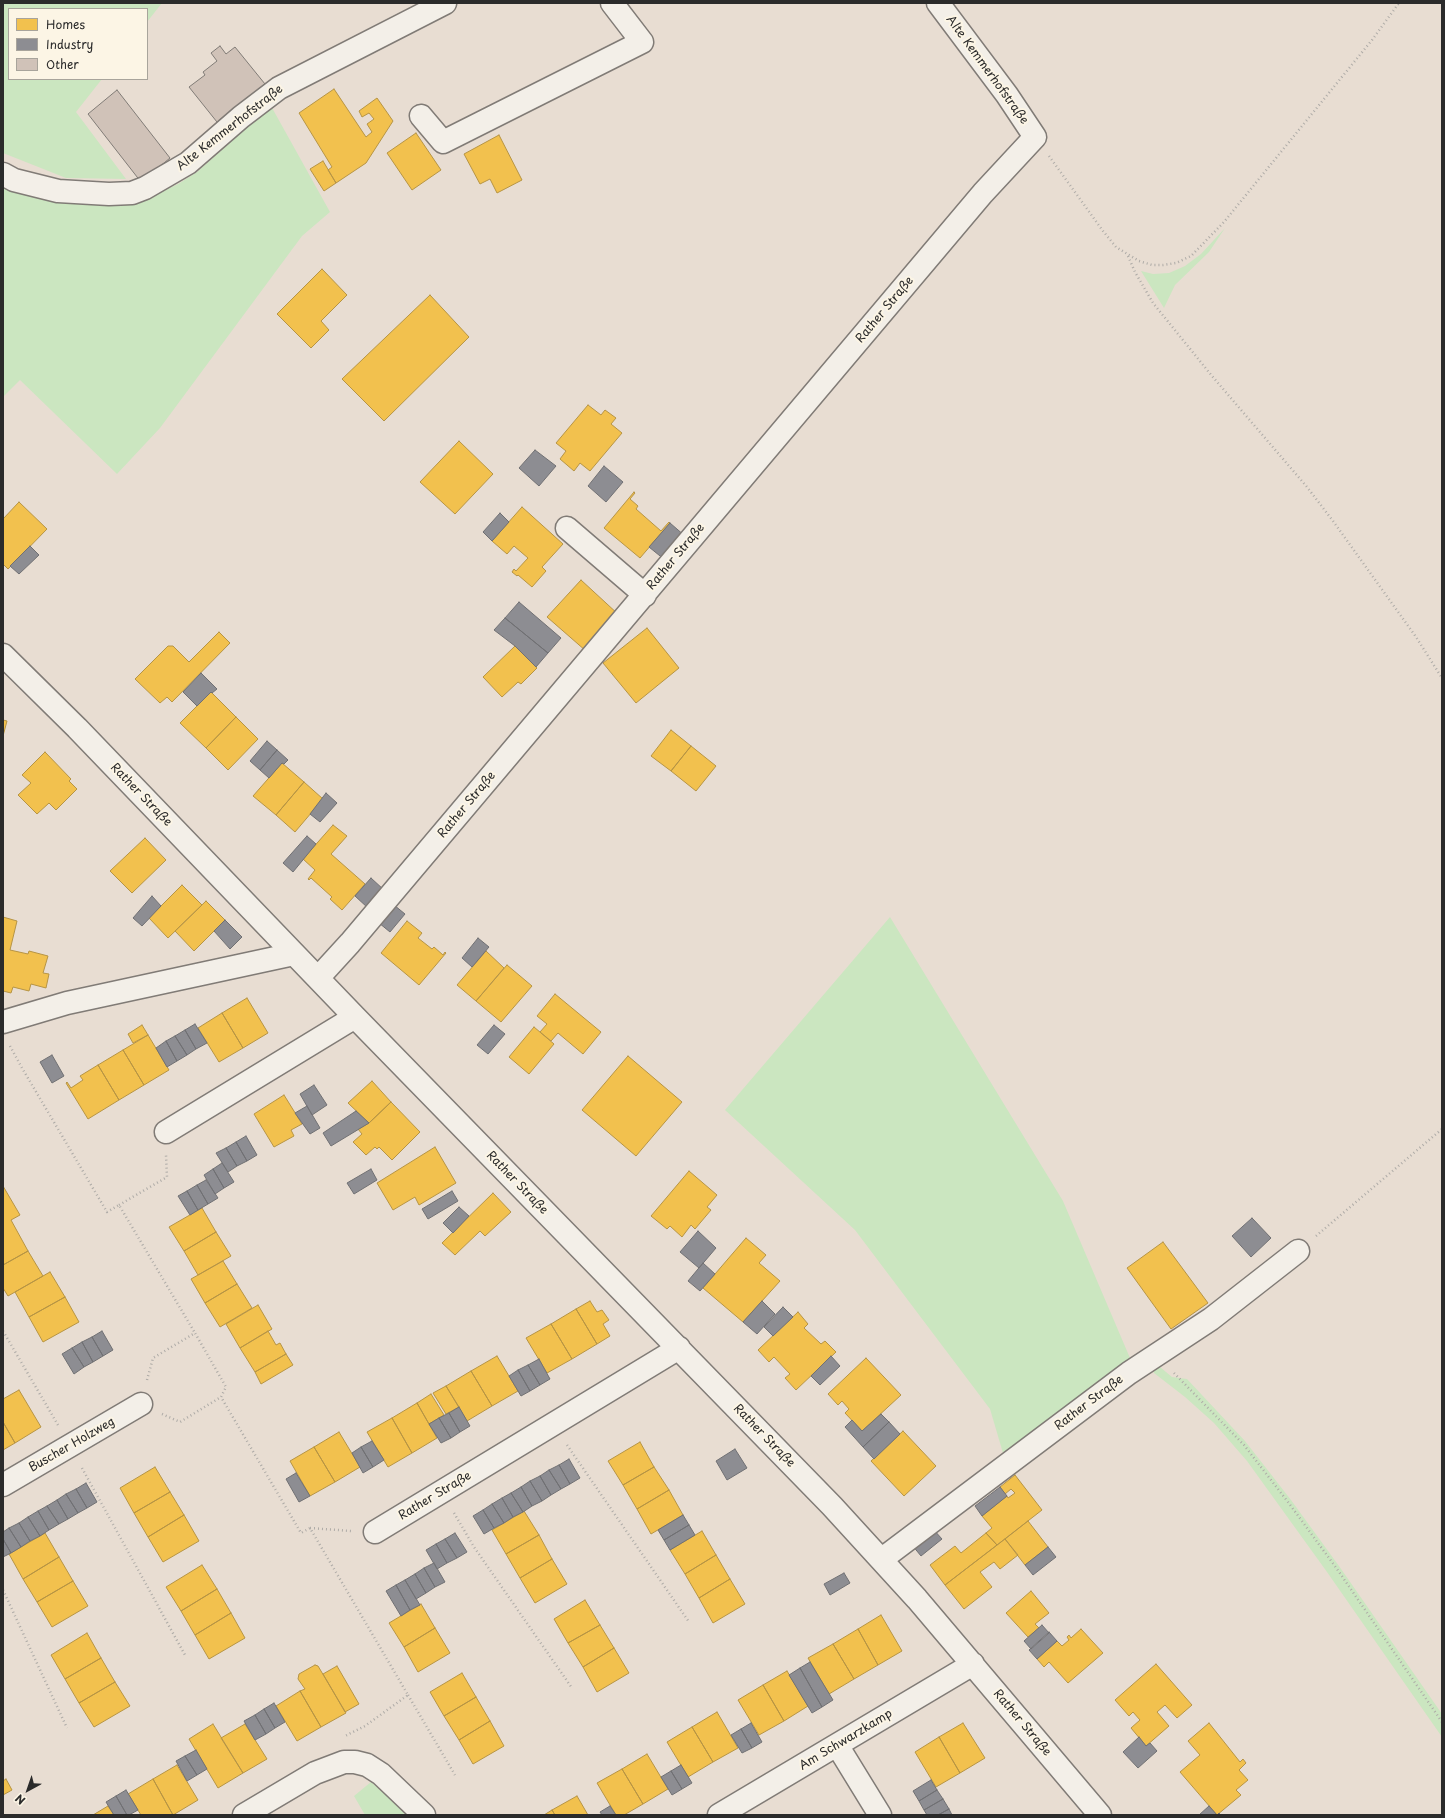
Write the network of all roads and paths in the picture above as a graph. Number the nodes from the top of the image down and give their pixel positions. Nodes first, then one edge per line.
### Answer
1 (445, 3) edge
2 (612, 3) edge
3 (938, 3) edge
4 (1399, 3) edge
5 (422, 116) dead end
6 (1035, 137) junction
7 (3, 174) edge
8 (1128, 256) junction
9 (567, 528) dead end
10 (645, 595) junction
11 (3, 655) edge
12 (1442, 678) edge
13 (294, 954) junction
14 (318, 978) junction
15 (355, 1017) junction
16 (3, 1022) edge
17 (9, 1044) dead end
18 (1442, 1129) edge
19 (166, 1132) joint
20 (119, 1206) junction
21 (1298, 1251) joint
22 (3, 1331) edge
23 (195, 1333) junction
24 (679, 1348) junction
25 (1156, 1356) junction
26 (221, 1397) junction
27 (141, 1404) junction
28 (555, 1424) junction
29 (70, 1446) junction
30 (3, 1485) edge
31 (441, 1492) junction
32 (310, 1528) junction
33 (375, 1532) joint
34 (882, 1559) junction
35 (3, 1590) edge
36 (689, 1622) dead end
37 (185, 1654) dead end
38 (973, 1664) junction
39 (572, 1688) dead end
40 (408, 1695) junction
41 (1442, 1722) edge
42 (67, 1728) dead end
43 (837, 1745) junction
44 (344, 1762) junction
45 (455, 1775) dead end
46 (244, 1815) edge
47 (424, 1815) edge
48 (719, 1815) edge
49 (880, 1815) edge
50 (1100, 1815) edge

1 - 7 street, Alte Kemmerhofstraße
2 - 5 street
3 - 6 street, Alte Kemmerhofstraße
4 - 8 path
6 - 8 path
6 - 10 street, Rather Straße
8 - 12 path
9 - 10 street
10 - 14 street, Rather Straße
11 - 13 street, Rather Straße
13 - 14 street, Rather Straße
13 - 16 street
14 - 15 street, Rather Straße
15 - 19 street
15 - 24 street, Rather Straße
17 - 20 path
18 - 21 path
19 - 20 path
20 - 23 path
21 - 25 street, Rather Straße
22 - 29 path
23 - 26 path
23 - 27 path
24 - 28 street, Rather Straße
24 - 34 street, Rather Straße
25 - 34 street, Rather Straße
25 - 41 path
26 - 27 path
26 - 32 path
27 - 29 street, Buscher Holzweg
28 - 31 street, Rather Straße
28 - 36 path
29 - 30 street, Buscher Holzweg
29 - 37 path
31 - 33 street, Rather Straße
31 - 39 path
32 - 33 path
32 - 40 path
34 - 38 street, Rather Straße
35 - 42 path
38 - 43 street, Am Schwarzkamp
38 - 50 street, Rather Straße
40 - 44 path
40 - 45 path
43 - 48 street, Am Schwarzkamp
43 - 49 street
44 - 46 street
44 - 47 street

